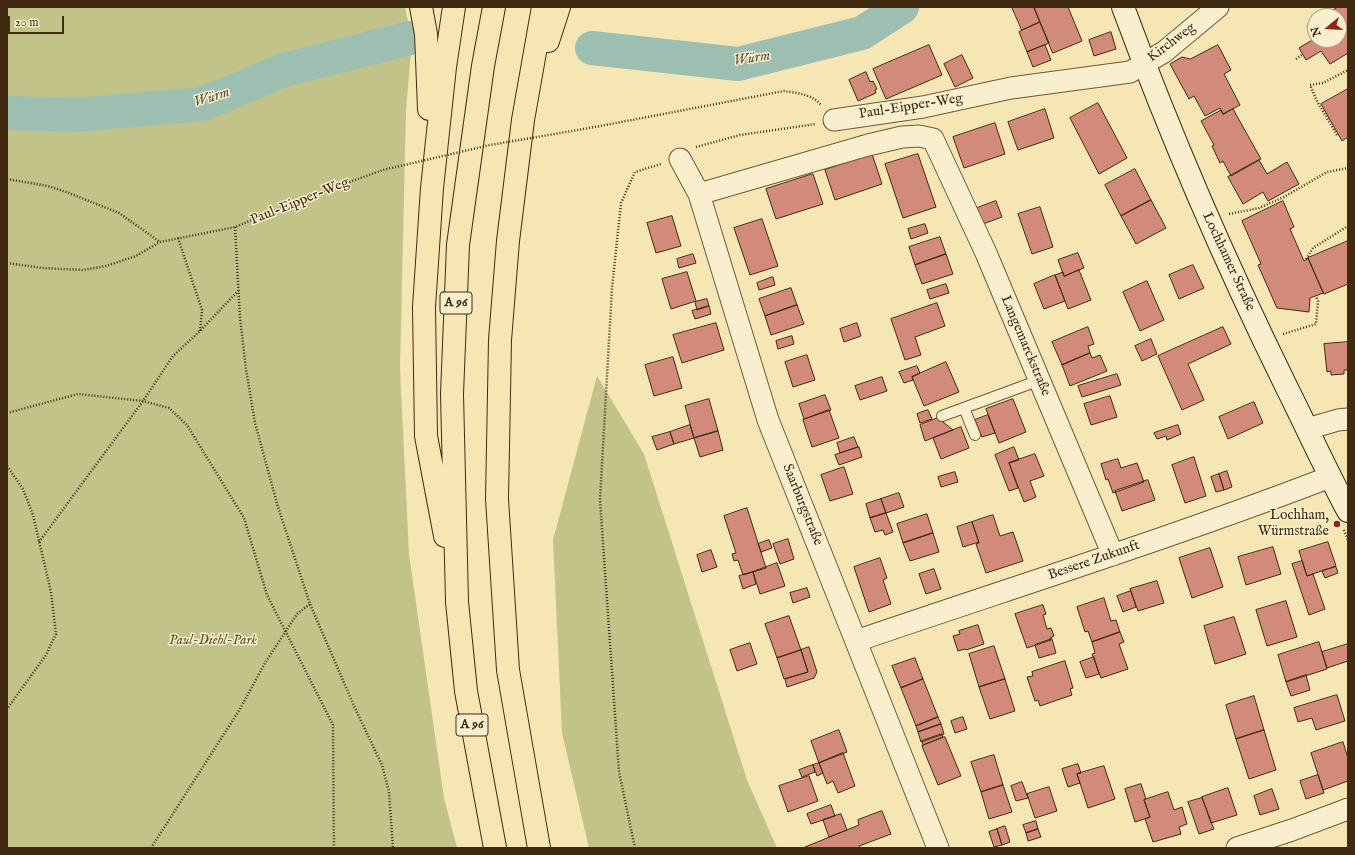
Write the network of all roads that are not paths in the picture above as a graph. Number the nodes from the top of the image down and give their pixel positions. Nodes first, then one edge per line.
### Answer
1 (421, 7) edge
2 (454, 7) edge
3 (494, 7) edge
4 (543, 7) edge
5 (559, 7) edge
6 (1123, 7) edge
7 (1218, 7) edge
8 (1144, 64) junction
9 (523, 120) junction
10 (834, 120) road end
11 (932, 140) joint
12 (680, 159) road end
13 (432, 188) junction
14 (699, 194) junction
15 (1040, 380) junction
16 (964, 408) junction
17 (942, 416) dead end
18 (1348, 419) edge
19 (1307, 429) junction
20 (975, 435) dead end
21 (1330, 477) junction
22 (1348, 511) edge
23 (1112, 554) junction
24 (457, 602) junction
25 (856, 641) junction
26 (1348, 809) edge
27 (495, 848) edge
28 (539, 848) edge
29 (938, 848) edge
30 (1237, 848) edge

1 - 13 highway
2 - 13 highway
3 - 24 highway, A 96
4 - 9 highway
5 - 9 highway
6 - 8 street, Lochhamer Straße
7 - 8 street, Kirchweg
8 - 10 street, Paul-Eipper-Weg
8 - 19 street, Lochhamer Straße
9 - 28 highway
11 - 14 street, Paul-Eipper-Weg
11 - 15 street, Langemarckstraße
12 - 14 street, Saarburgstraße
13 - 24 highway
14 - 25 street, Saarburgstraße
15 - 16 lane
15 - 23 street, Langemarckstraße
16 - 17 lane
16 - 20 lane
18 - 19 street
19 - 21 street, Lochhamer Straße
21 - 22 street, Lochhamer Straße
21 - 23 street, Bessere Zukunft
23 - 25 street, Bessere Zukunft
24 - 27 highway, A 96
25 - 29 street, Saarburgstraße
26 - 30 street

